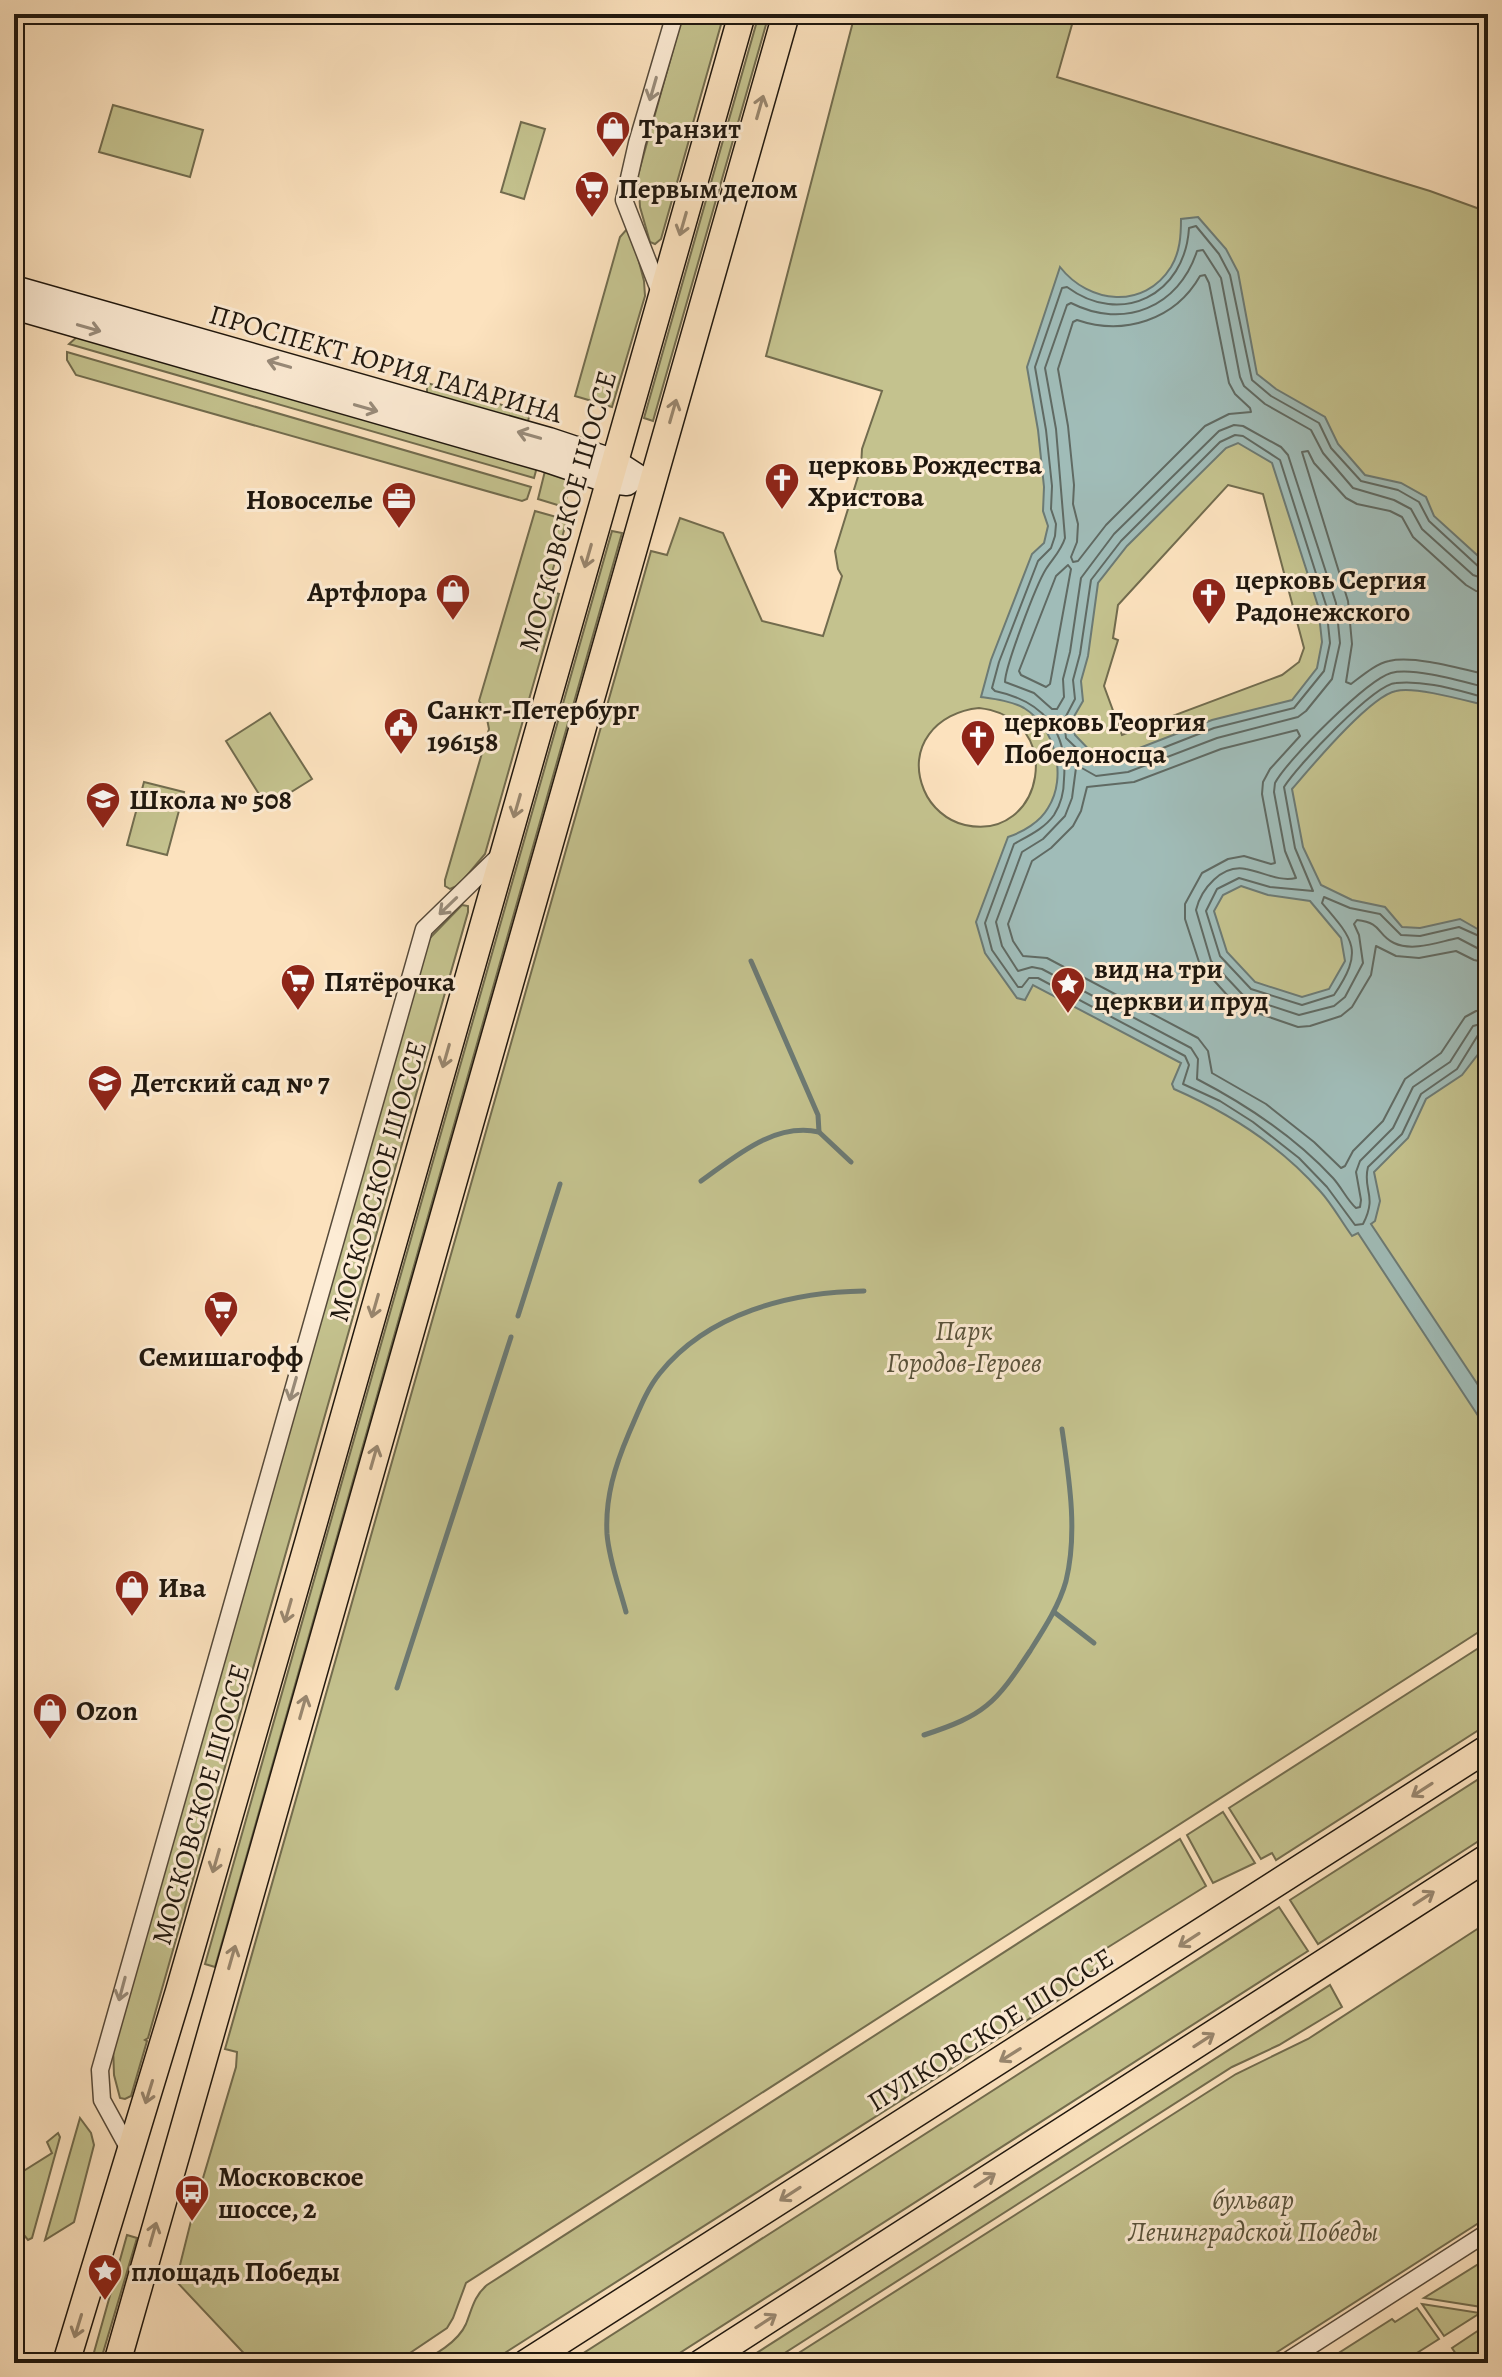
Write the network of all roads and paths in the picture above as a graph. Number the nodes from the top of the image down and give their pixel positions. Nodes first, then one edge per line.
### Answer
1 (675, 14) edge
2 (742, 14) edge
3 (786, 14) edge
4 (14, 288) edge
5 (662, 297) junction
6 (14, 307) edge
7 (612, 471) junction
8 (652, 486) junction
9 (504, 851) junction
10 (1488, 1748) edge
11 (1488, 1857) edge
12 (179, 1991) junction
13 (219, 2001) junction
14 (131, 2153) junction
15 (1488, 2232) edge
16 (66, 2363) edge
17 (117, 2363) edge
18 (526, 2363) edge
19 (701, 2363) edge
20 (1284, 2363) edge

1 -> 5 street
2 -> 5 main road, МОСКОВСКОЕ ШОССЕ
8 -> 3 main road
7 -> 4 main road, ПРОСПЕКТ ЮРИЯ ГАГАРИНА
5 - 7 main road, МОСКОВСКОЕ ШОССЕ
6 -> 7 main road, ПРОСПЕКТ ЮРИЯ ГАГАРИНА
7 - 8 main road, ПРОСПЕКТ ЮРИЯ ГАГАРИНА
7 -> 9 main road, МОСКОВСКОЕ ШОССЕ
13 -> 8 main road
9 -> 12 main road, МОСКОВСКОЕ ШОССЕ
9 -> 14 street
10 -> 18 main road, ПУЛКОВСКОЕ ШОССЕ
19 -> 11 main road
12 - 13 main road
12 -> 14 main road, МОСКОВСКОЕ ШОССЕ
17 -> 13 main road
14 -> 16 main road, МОСКОВСКОЕ ШОССЕ
15 - 20 street

